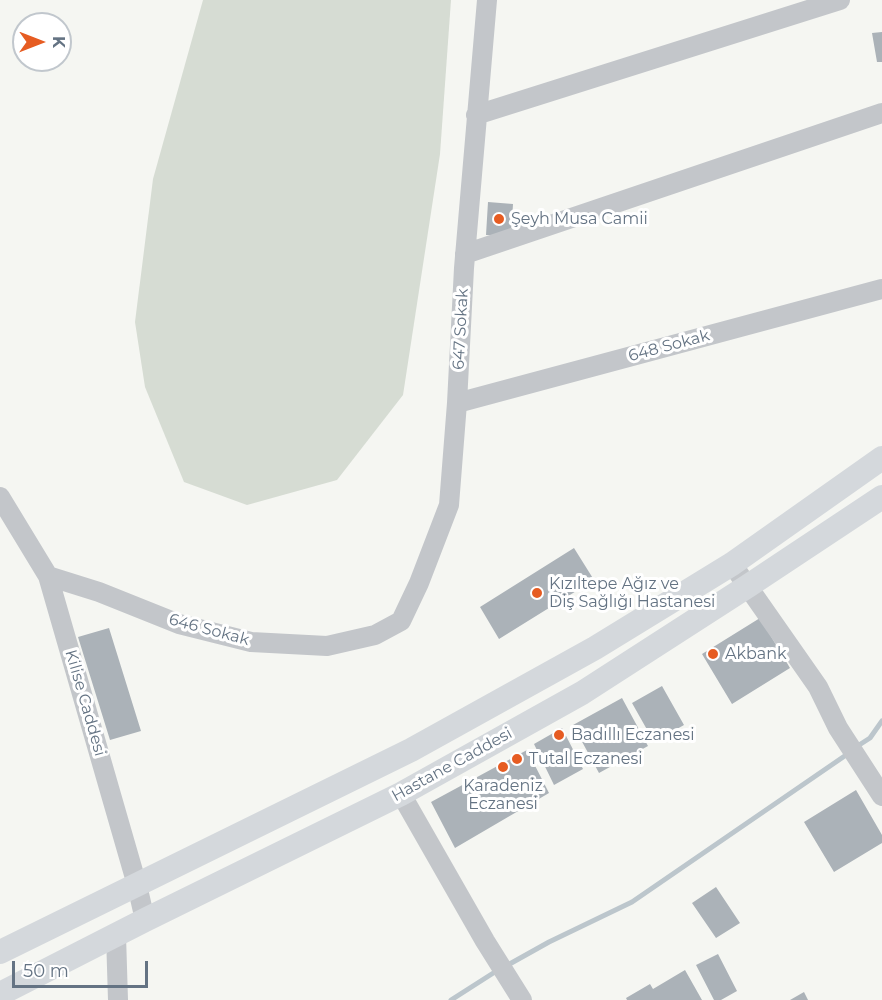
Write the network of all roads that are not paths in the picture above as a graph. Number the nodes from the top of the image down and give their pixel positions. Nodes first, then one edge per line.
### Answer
1 (487, 0) edge
2 (840, 0) edge
3 (882, 113) edge
4 (476, 115) junction
5 (465, 254) junction
6 (882, 289) edge
7 (457, 403) junction
8 (882, 458) edge
9 (0, 497) edge
10 (882, 497) edge
11 (732, 564) junction
12 (48, 576) junction
13 (748, 586) junction
14 (375, 634) joint
15 (595, 648) junction
16 (611, 673) junction
17 (878, 789) edge
18 (401, 794) junction
19 (137, 885) junction
20 (145, 920) junction
21 (116, 935) junction
22 (0, 952) edge
23 (0, 994) edge
24 (521, 997) edge
25 (118, 1000) edge

1 - 4 street, 647 Sokak
2 - 4 street
3 - 5 street
4 - 5 street, 647 Sokak
5 - 7 street, 647 Sokak
6 - 7 street, 648 Sokak
7 - 14 street, 647 Sokak
8 - 11 main road, Hastane Caddesi
9 - 12 street, Kilise Caddesi
10 - 13 main road, Hastane Caddesi
11 - 13 street
11 - 15 main road, Hastane Caddesi
12 - 14 street, 646 Sokak
12 - 19 street, Kilise Caddesi
13 - 16 main road, Hastane Caddesi
13 - 17 street
15 - 16 main road
15 - 19 main road, Hastane Caddesi
16 - 18 main road, Hastane Caddesi
18 - 20 main road, Hastane Caddesi
18 - 24 street
19 - 20 street, Kilise Caddesi
19 - 22 main road, Hastane Caddesi
20 - 21 main road, Hastane Caddesi
21 - 23 main road, Hastane Caddesi
21 - 25 street

